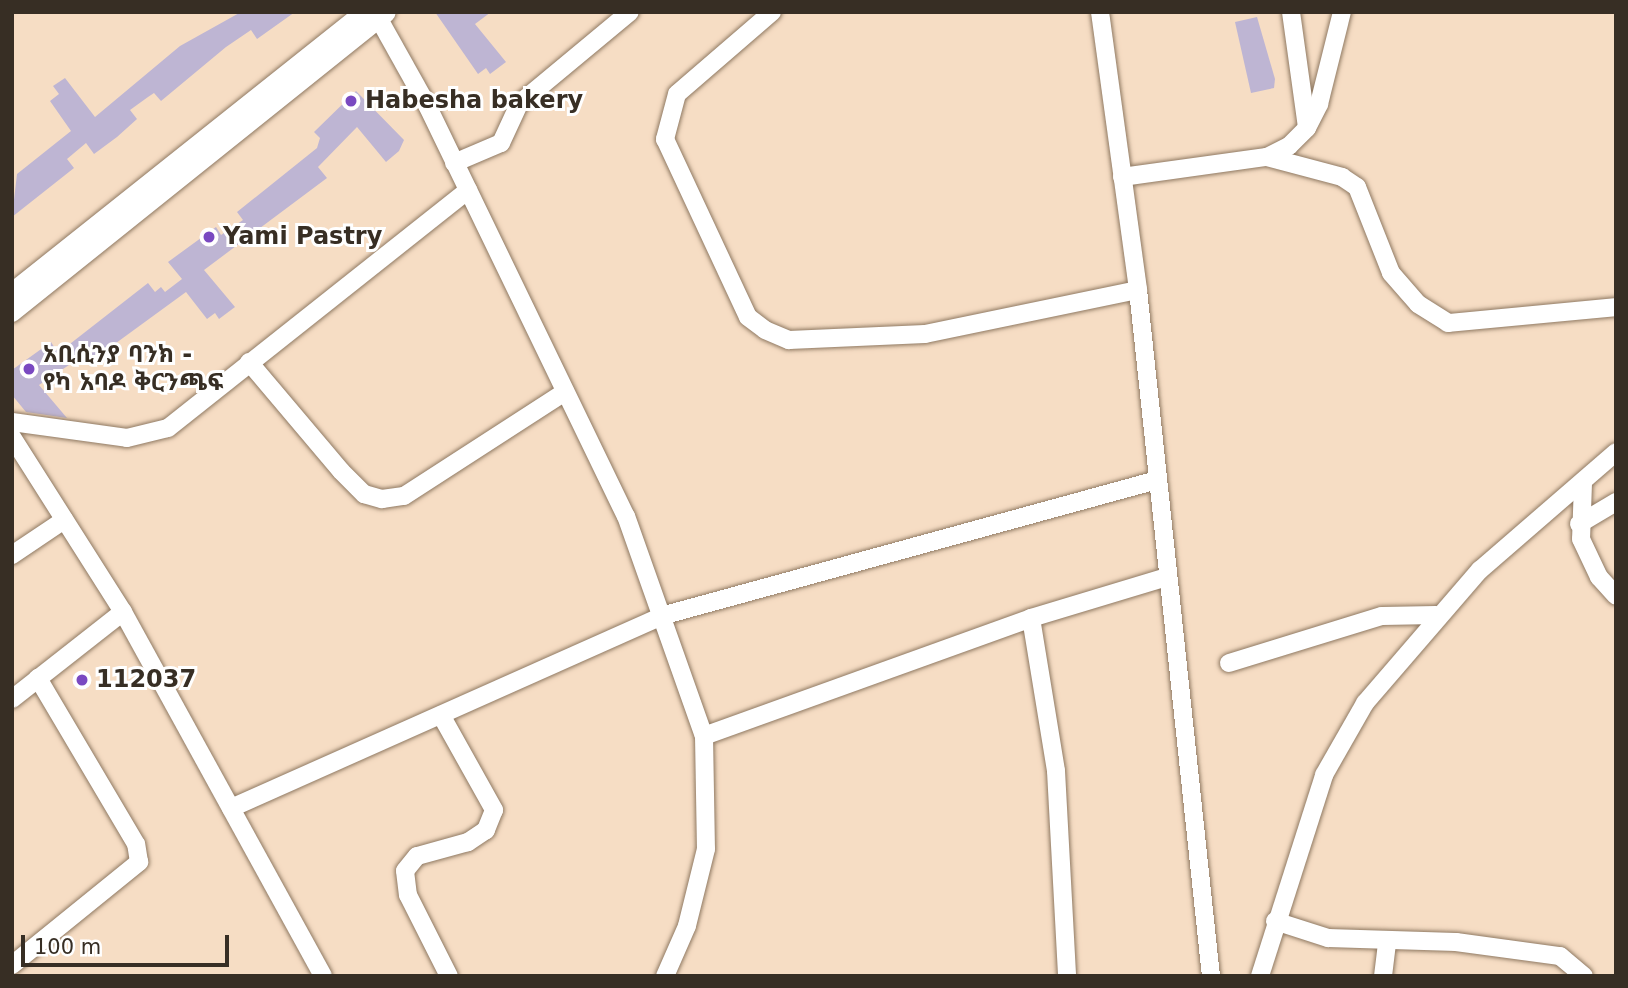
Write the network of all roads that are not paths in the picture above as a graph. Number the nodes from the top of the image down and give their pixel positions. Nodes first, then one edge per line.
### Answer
1 (630, 12) edge
2 (772, 12) edge
3 (1100, 12) edge
4 (1291, 12) edge
5 (1342, 12) edge
6 (376, 14) edge
7 (1307, 128) junction
8 (1267, 157) junction
9 (454, 163) junction
10 (1122, 177) junction
11 (468, 190) junction
12 (1138, 290) junction
13 (12, 292) edge
14 (1616, 307) edge
15 (12, 313) edge
16 (249, 362) junction
17 (565, 392) junction
18 (12, 422) edge
19 (12, 438) edge
20 (1616, 452) edge
21 (1157, 480) junction
22 (1583, 483) junction
23 (1616, 502) edge
24 (64, 520) junction
25 (1579, 524) junction
26 (12, 555) edge
27 (1167, 577) junction
28 (1616, 596) edge
29 (123, 612) junction
30 (665, 615) junction
31 (1436, 615) junction
32 (1031, 618) junction
33 (1229, 663) dead end
34 (38, 678) junction
35 (12, 699) edge
36 (441, 715) junction
37 (704, 736) junction
38 (231, 808) junction
39 (1275, 920) junction
40 (1387, 941) junction
41 (12, 965) edge
42 (323, 976) edge
43 (449, 976) edge
44 (665, 976) edge
45 (1067, 976) edge
46 (1210, 976) edge
47 (1260, 976) edge
48 (1383, 976) edge
49 (1584, 976) edge

1 - 9 street
2 - 12 street
3 - 10 street
4 - 7 street
5 - 7 street
6 - 9 street
6 - 13 street
6 - 15 street
7 - 8 street
8 - 10 street
8 - 14 street
9 - 11 street
10 - 12 street
11 - 16 street
11 - 17 street
12 - 21 street
16 - 17 street
16 - 18 street
17 - 30 street
19 - 24 street
20 - 22 street
21 - 27 street
21 - 30 street
22 - 25 street
22 - 31 street
23 - 25 street
24 - 26 street
24 - 29 street
25 - 28 street
27 - 32 street
27 - 46 street
29 - 34 street
29 - 38 street
30 - 36 street
30 - 37 street
31 - 33 street
31 - 39 street
32 - 37 street
32 - 45 street
34 - 35 street
34 - 41 street
36 - 38 street
36 - 43 street
37 - 44 street
38 - 42 street
39 - 40 street
39 - 47 street
40 - 48 street
40 - 49 street

